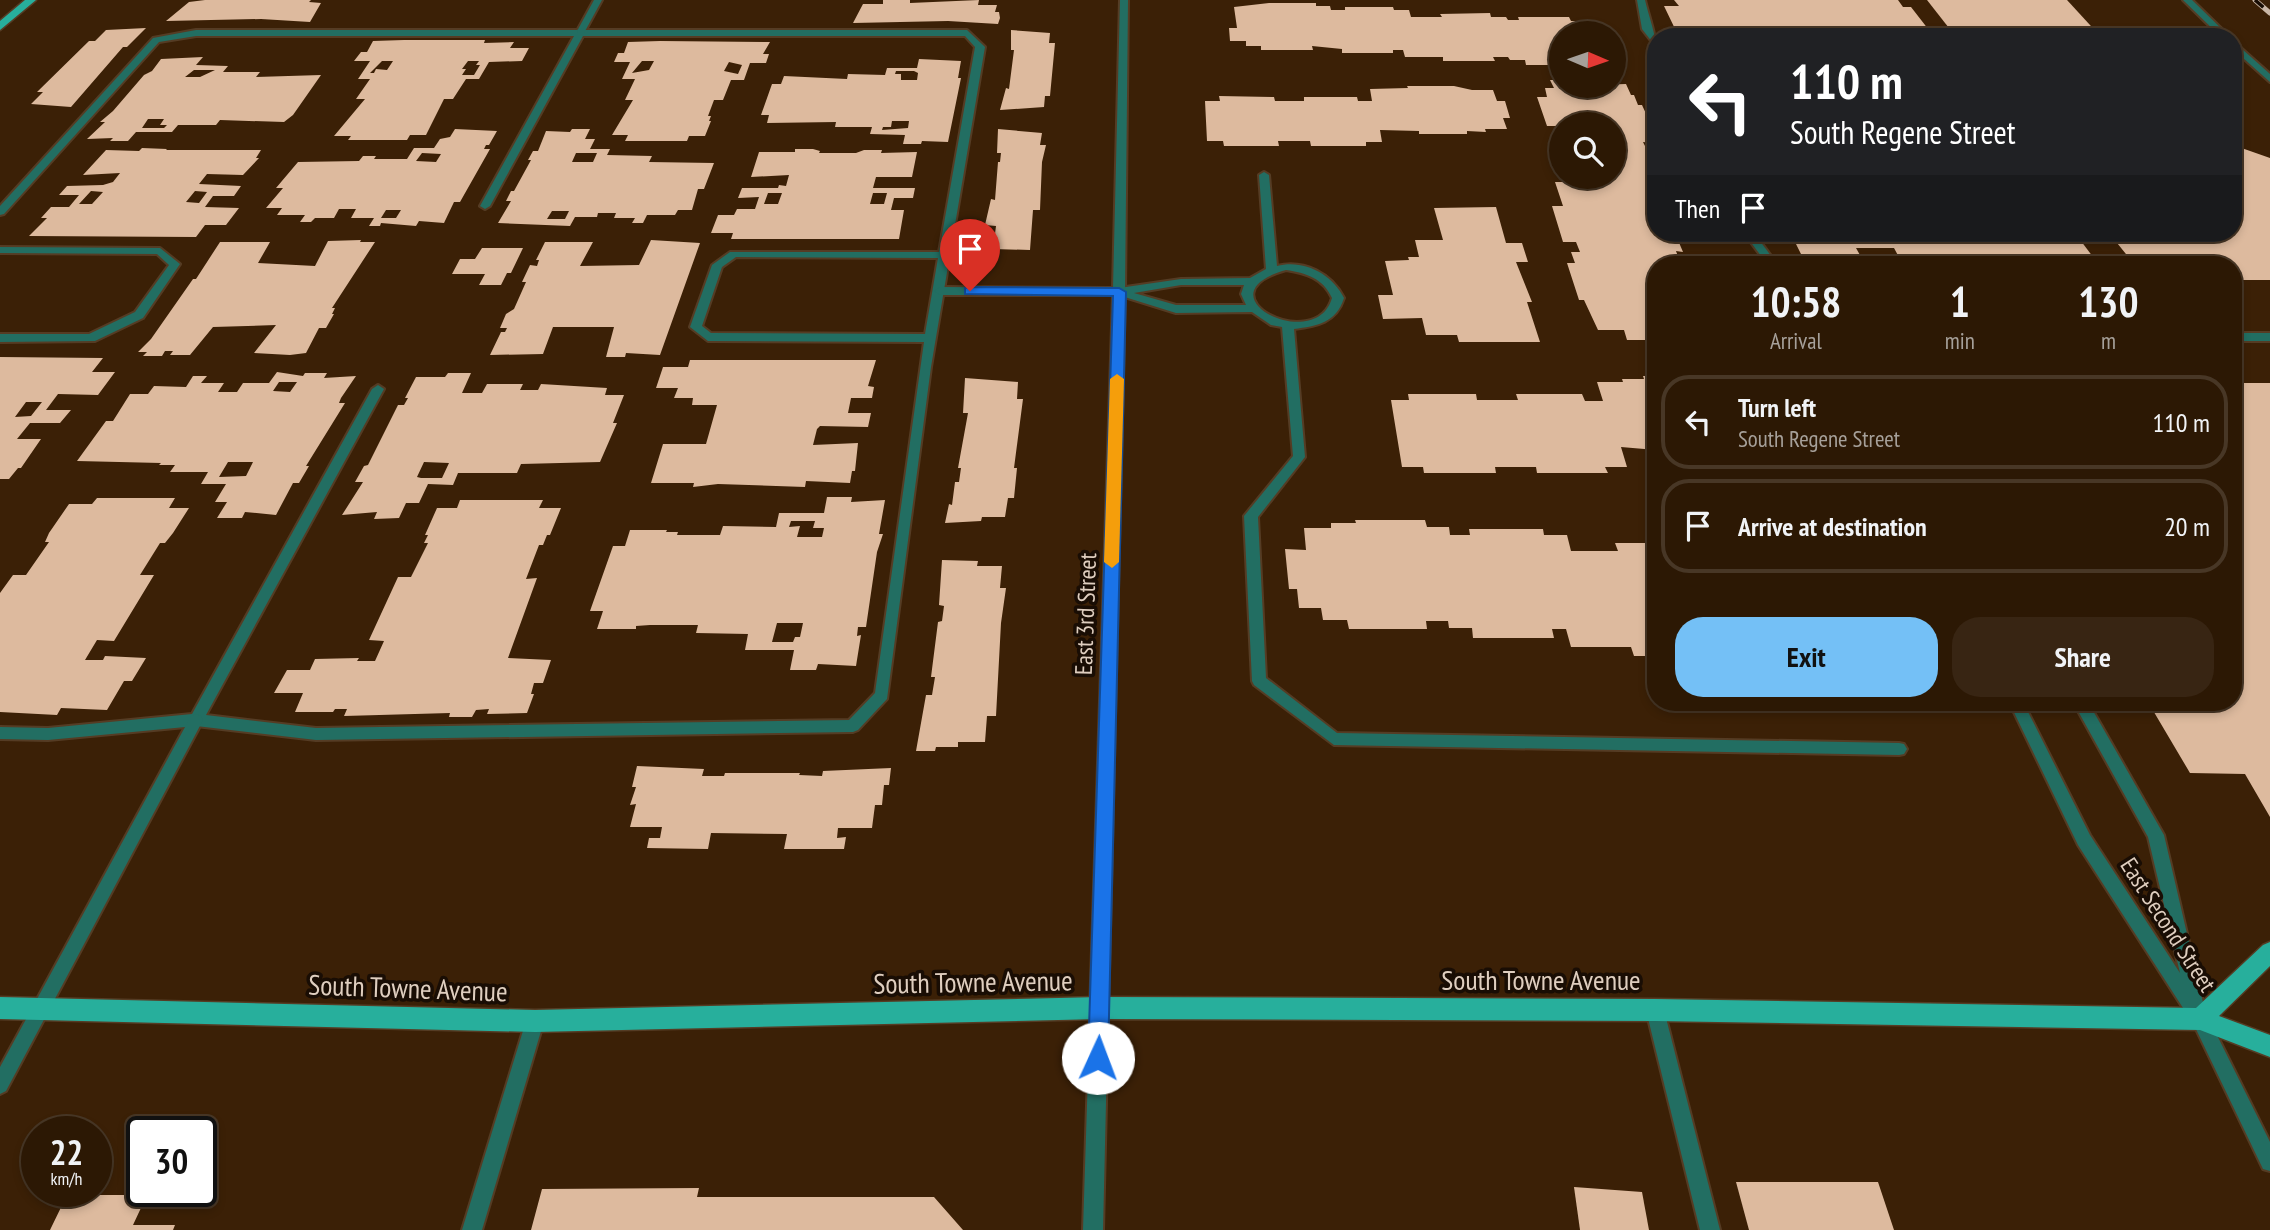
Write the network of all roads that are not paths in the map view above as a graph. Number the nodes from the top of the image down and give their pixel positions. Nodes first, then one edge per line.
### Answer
1 (31, 0) edge
2 (598, 0) edge
3 (1124, 0) edge
4 (1641, 0) edge
5 (2187, 0) edge
6 (0, 27) edge
7 (2217, 28) edge
8 (1647, 30) edge
9 (581, 31) junction
10 (2242, 53) edge
11 (2270, 79) edge
12 (1264, 176) dead end
13 (485, 206) dead end
14 (0, 212) edge
15 (0, 250) edge
16 (945, 255) junction
17 (1272, 269) junction
18 (1250, 281) junction
19 (940, 291) junction
20 (1119, 292) junction
21 (1251, 309) junction
22 (1289, 326) junction
23 (2242, 337) edge
24 (2270, 337) edge
25 (0, 338) edge
26 (931, 338) junction
27 (378, 389) dead end
28 (2020, 711) edge
29 (2085, 711) edge
30 (196, 720) junction
31 (0, 733) edge
32 (1899, 750) dead end
33 (2270, 952) edge
34 (0, 1008) edge
35 (43, 1008) junction
36 (1100, 1008) junction
37 (1655, 1010) junction
38 (2200, 1019) junction
39 (534, 1021) junction
40 (2270, 1046) edge
41 (0, 1085) edge
42 (2270, 1162) edge
43 (472, 1230) edge
44 (1093, 1230) edge
45 (1710, 1230) edge

1 - 6 main road
2 - 9 street
3 - 20 street, East 3rd Street
4 - 8 street
5 - 7 street
9 - 13 street
9 - 14 street
9 - 16 street
10 - 11 street
12 - 17 street
15 - 25 street
16 - 19 street
16 - 26 street
17 - 18 street
17 - 22 street
18 - 20 street
18 - 21 street
19 - 20 street
19 - 26 street
20 - 21 street
20 - 36 street, East 3rd Street
21 - 22 street
22 - 32 street
23 - 24 street
26 - 30 street
27 - 30 street
28 - 38 street, East Second Street
29 - 38 street, East Second Street
30 - 31 street
30 - 35 street
33 - 38 main road
34 - 35 main road, South Towne Avenue
35 - 39 main road, South Towne Avenue
35 - 41 street
36 - 37 main road, South Towne Avenue
36 - 39 main road, South Towne Avenue
36 - 44 street, East 3rd Street
37 - 38 main road, South Towne Avenue
37 - 45 street
38 - 40 main road
38 - 42 street
39 - 43 street

